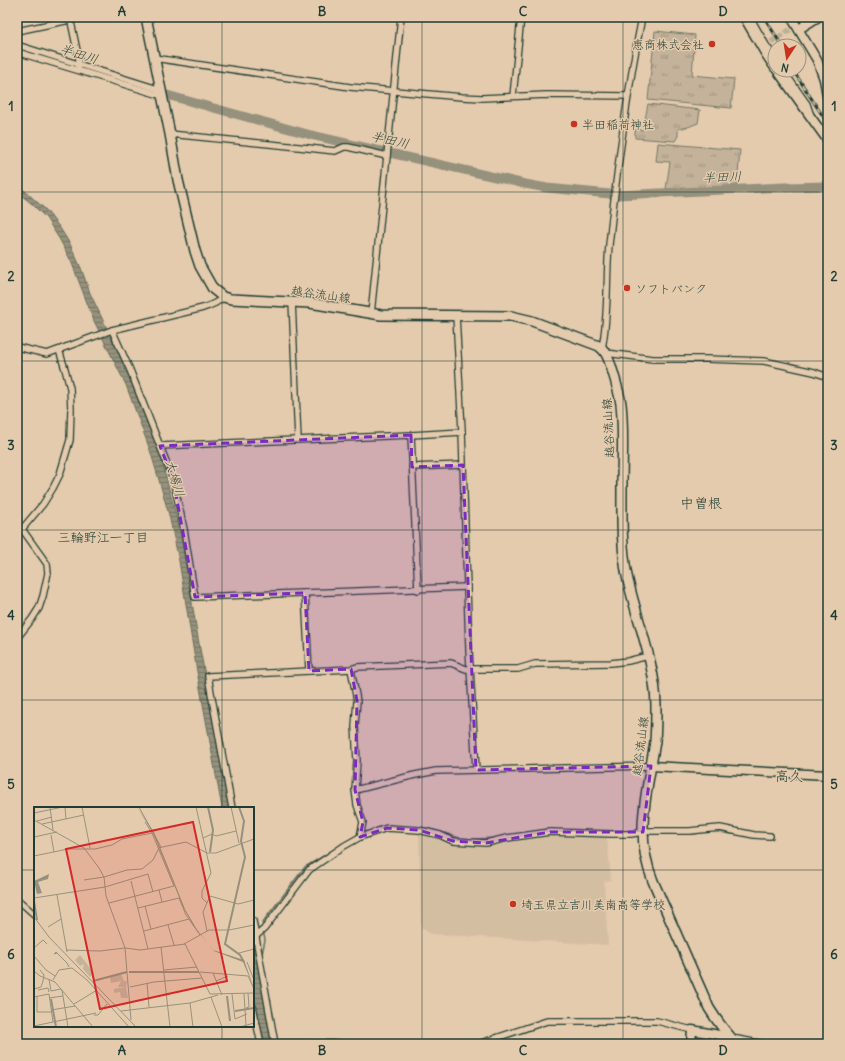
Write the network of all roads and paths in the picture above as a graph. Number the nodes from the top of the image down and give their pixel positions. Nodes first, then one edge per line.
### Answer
1 (146, 17) edge
2 (401, 17) edge
3 (521, 17) edge
4 (642, 17) edge
5 (744, 17) edge
6 (750, 17) edge
7 (810, 17) edge
8 (818, 17) edge
9 (70, 18) edge
10 (798, 19) edge
11 (799, 29) junction
12 (17, 31) edge
13 (767, 42) edge
14 (17, 45) edge
15 (17, 52) edge
16 (767, 56) edge
17 (154, 58) junction
18 (78, 68) junction
19 (783, 78) edge
20 (789, 78) edge
21 (394, 90) junction
22 (162, 93) junction
23 (513, 96) junction
24 (628, 96) junction
25 (828, 101) edge
26 (812, 119) junction
27 (170, 134) junction
28 (828, 141) edge
29 (387, 154) junction
30 (223, 296) junction
31 (292, 302) junction
32 (371, 314) junction
33 (456, 315) junction
34 (111, 330) junction
35 (17, 347) edge
36 (59, 350) junction
37 (604, 350) junction
38 (828, 377) edge
39 (462, 432) junction
40 (411, 435) junction
41 (298, 440) junction
42 (160, 446) junction
43 (463, 465) junction
44 (412, 467) junction
45 (22, 529) junction
46 (17, 535) edge
47 (467, 587) junction
48 (418, 590) junction
49 (305, 593) junction
50 (17, 638) edge
51 (648, 656) junction
52 (351, 669) junction
53 (471, 670) junction
54 (309, 672) junction
55 (651, 766) junction
56 (476, 770) junction
57 (828, 775) edge
58 (355, 790) junction
59 (232, 807) edge
60 (643, 832) junction
61 (361, 836) junction
62 (770, 836) dead end
63 (17, 899) edge
64 (34, 914) edge
65 (254, 926) edge
66 (256, 936) junction
67 (255, 943) edge
68 (254, 1012) edge
69 (692, 1030) junction
70 (733, 1041) edge
71 (275, 1043) edge
72 (261, 1044) edge
73 (353, 1044) edge
74 (478, 1044) edge
75 (692, 1044) edge
76 (764, 1044) edge

1 - 17 main road
2 - 21 street
3 - 23 street
4 - 24 street
5 - 16 street
6 - 13 street
7 - 10 street
8 - 11 street
9 - 12 street
9 - 18 street
10 - 11 street
11 - 25 street
14 - 18 street
15 - 18 street
17 - 21 street
17 - 22 main road
18 - 22 street
19 - 26 street
20 - 26 street
21 - 23 street
21 - 29 street
22 - 27 main road
23 - 24 street
24 - 37 street
26 - 28 street
27 - 29 street
27 - 30 main road
29 - 32 street
30 - 31 main road, 越谷流山線
30 - 34 street
31 - 32 main road, 越谷流山線
31 - 41 street
32 - 33 main road, 越谷流山線
33 - 37 main road, 越谷流山線
33 - 39 street
34 - 36 street
34 - 42 street
35 - 36 street
36 - 45 street
37 - 38 street
37 - 51 main road, 越谷流山線
39 - 40 street
39 - 43 street
40 - 41 street
40 - 44 street
41 - 42 street
42 - 49 street
43 - 44 street
43 - 47 street
44 - 48 street
45 - 46 street
45 - 50 street
47 - 48 street
47 - 53 street
48 - 49 street
49 - 54 street
51 - 53 street
51 - 55 main road, 越谷流山線
52 - 53 street
52 - 54 street
52 - 58 street
53 - 56 street
54 - 59 street
55 - 56 street
55 - 57 street
55 - 60 main road, 越谷流山線
56 - 58 street
58 - 61 street
60 - 61 street
60 - 62 street
60 - 70 main road, 越谷流山線
61 - 66 street
63 - 64 street
65 - 66 street
66 - 67 street
67 - 71 street
68 - 72 street
69 - 70 street
69 - 74 street
69 - 75 street
70 - 76 street
71 - 73 street

